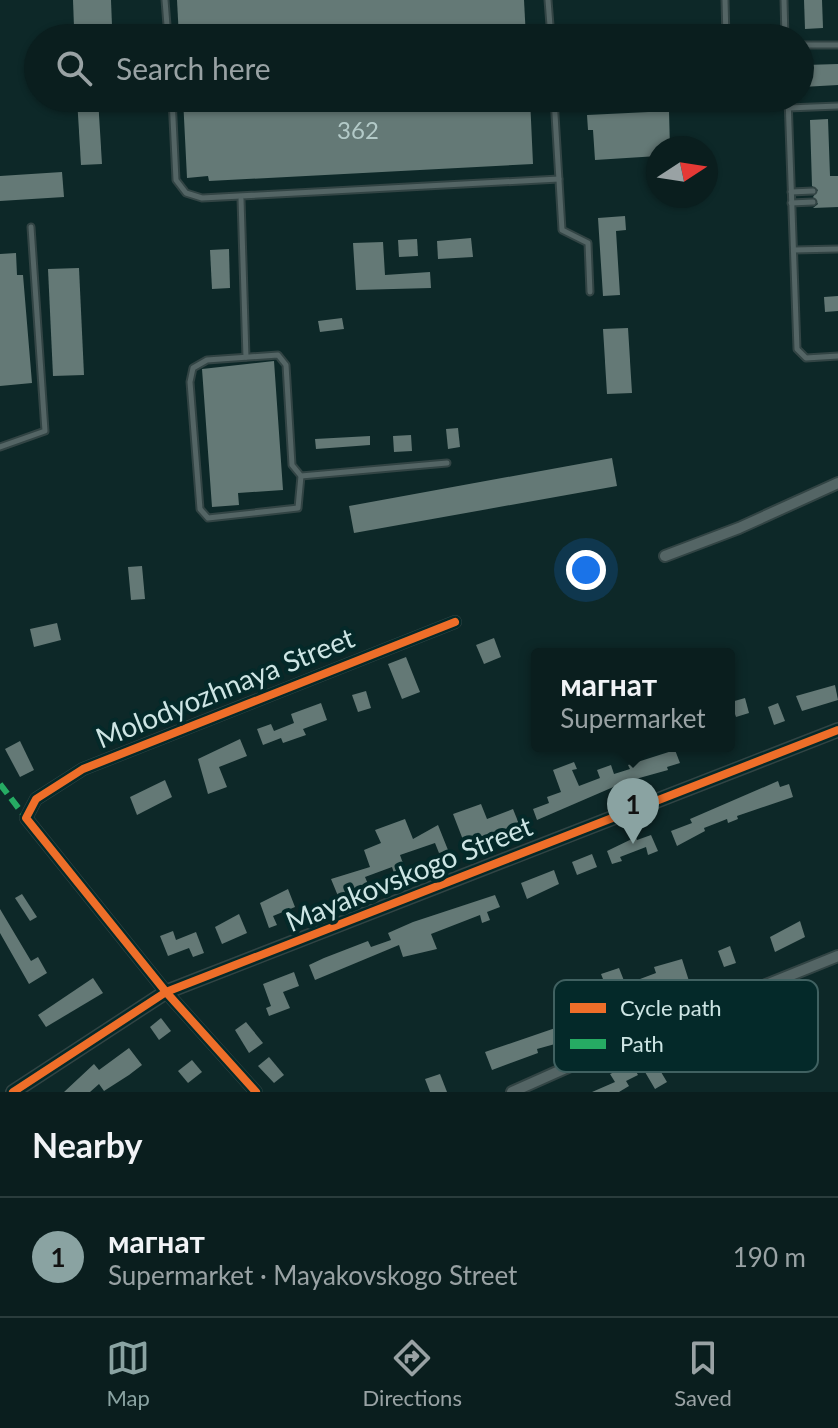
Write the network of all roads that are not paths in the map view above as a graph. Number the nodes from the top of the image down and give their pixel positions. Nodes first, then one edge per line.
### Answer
1 (165, 0) edge
2 (548, 0) edge
3 (725, 0) edge
4 (784, 0) edge
5 (167, 24) edge
6 (550, 24) edge
7 (726, 24) edge
8 (785, 24) edge
9 (814, 45) edge
10 (838, 45) edge
11 (838, 106) edge
12 (814, 107) edge
13 (173, 112) edge
14 (555, 112) edge
15 (788, 112) edge
16 (559, 179) junction
17 (813, 191) dead end
18 (791, 192) junction
19 (241, 198) junction
20 (813, 202) dead end
21 (791, 203) junction
22 (31, 227) dead end
23 (838, 249) edge
24 (794, 250) junction
25 (590, 292) dead end
26 (838, 356) edge
27 (246, 357) junction
28 (0, 447) edge
29 (447, 463) dead end
30 (301, 476) junction
31 (838, 483) edge
32 (665, 556) dead end
33 (455, 622) dead end
34 (838, 730) edge
35 (838, 956) edge
36 (778, 980) edge
37 (166, 992) junction
38 (557, 1072) edge
39 (13, 1092) edge
40 (256, 1092) edge
41 (512, 1092) edge

1 - 5 lane
2 - 6 lane
3 - 7 lane
4 - 8 lane
9 - 10 lane
11 - 12 lane
13 - 19 lane
14 - 16 lane
15 - 18 lane
16 - 19 lane
16 - 25 lane
17 - 18 lane
18 - 21 lane
19 - 27 lane
20 - 21 lane
21 - 24 lane
22 - 28 lane
23 - 24 lane
24 - 26 lane
27 - 30 lane
27 - 30 lane
29 - 30 lane
31 - 32 street
33 - 37 street, Molodyozhnaya Street
34 - 37 street, Mayakovskogo Street
35 - 36 street
37 - 39 street, Mayakovskogo Street
37 - 40 street
38 - 41 street

